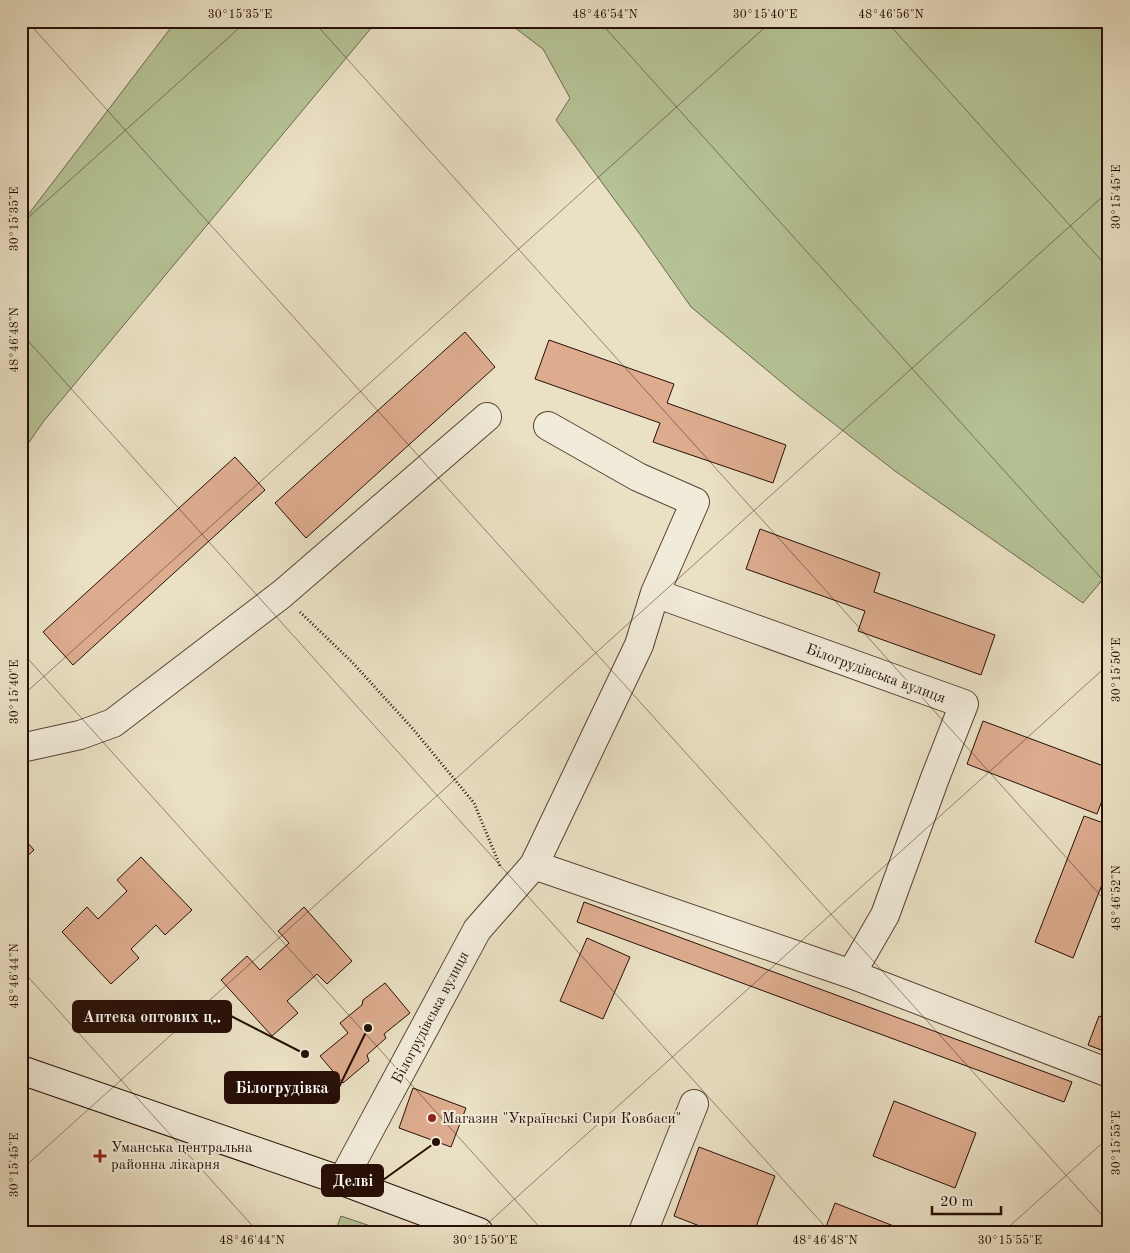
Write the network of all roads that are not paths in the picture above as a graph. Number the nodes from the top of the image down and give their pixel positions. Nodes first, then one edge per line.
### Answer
1 (487, 417) dead end
2 (548, 426) dead end
3 (655, 593) junction
4 (21, 748) edge
5 (534, 865) junction
6 (852, 974) junction
7 (21, 1070) edge
8 (1109, 1073) edge
9 (694, 1104) dead end
10 (342, 1181) junction
11 (479, 1232) edge
12 (643, 1232) edge

1 - 4 street
2 - 3 street, Білогрудівська вулиця
3 - 5 street, Білогрудівська вулиця
3 - 6 street, Білогрудівська вулиця
5 - 6 street
5 - 10 street, Білогрудівська вулиця
6 - 8 street
7 - 10 street
9 - 12 street
10 - 11 street

